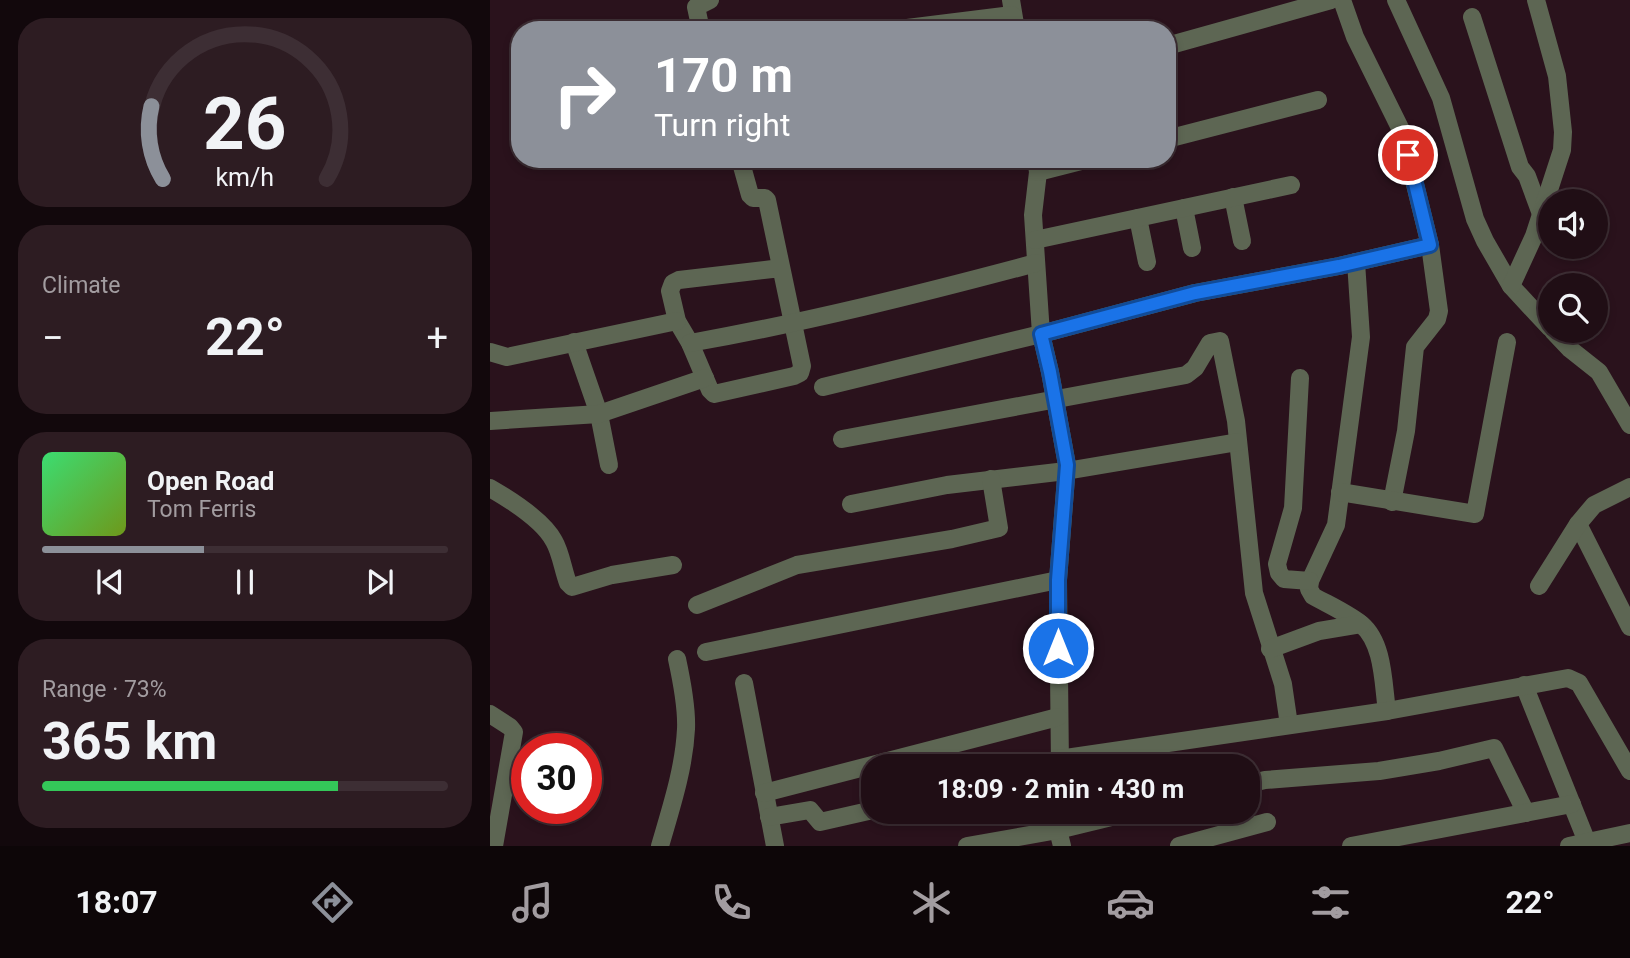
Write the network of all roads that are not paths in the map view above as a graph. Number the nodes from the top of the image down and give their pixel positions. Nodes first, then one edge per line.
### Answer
1 (710, 0) edge
2 (1331, 0) edge
3 (1342, 0) edge
4 (1396, 0) edge
5 (1536, 0) edge
6 (1307, 3) edge
7 (1013, 15) edge
8 (1472, 17) dead end
9 (699, 21) edge
10 (964, 21) edge
11 (1176, 43) edge
12 (1318, 100) dead end
13 (1176, 137) edge
14 (742, 168) edge
15 (1037, 168) edge
16 (1291, 185) dead end
17 (1549, 189) edge
18 (1234, 197) junction
19 (1538, 206) edge
20 (1184, 208) junction
21 (1138, 218) junction
22 (1538, 223) edge
23 (1035, 240) junction
24 (1242, 241) dead end
25 (1430, 245) junction
26 (1192, 248) dead end
27 (1147, 262) dead end
28 (1356, 262) junction
29 (1036, 263) junction
30 (781, 268) junction
31 (1511, 286) junction
32 (1538, 315) edge
33 (677, 321) junction
34 (794, 324) junction
35 (1041, 334) junction
36 (575, 342) junction
37 (1507, 342) dead end
38 (690, 343) junction
39 (1564, 343) edge
40 (490, 352) edge
41 (705, 378) junction
42 (1300, 379) dead end
43 (823, 387) dead end
44 (1055, 400) junction
45 (598, 414) junction
46 (490, 421) edge
47 (1630, 425) edge
48 (842, 439) dead end
49 (1238, 442) junction
50 (609, 465) dead end
51 (1066, 471) junction
52 (991, 480) junction
53 (490, 488) edge
54 (1340, 492) junction
55 (1628, 493) edge
56 (1392, 502) junction
57 (851, 504) dead end
58 (1578, 524) junction
59 (673, 565) dead end
60 (1058, 580) junction
61 (1310, 581) junction
62 (1539, 586) dead end
63 (697, 605) dead end
64 (1361, 624) junction
65 (1630, 627) edge
66 (1270, 649) junction
67 (706, 652) dead end
68 (677, 660) dead end
69 (744, 683) dead end
70 (1524, 685) junction
71 (1387, 711) junction
72 (490, 714) edge
73 (1058, 717) junction
74 (1289, 725) junction
75 (1060, 754) edge
76 (1110, 754) edge
77 (1630, 771) edge
78 (1260, 781) edge
79 (764, 793) junction
80 (1572, 804) junction
81 (861, 813) edge
82 (1526, 813) junction
83 (769, 817) junction
84 (1267, 822) dead end
85 (1081, 824) edge
86 (1060, 829) edge
87 (1630, 833) edge
88 (1578, 844) edge
89 (494, 846) edge
90 (660, 846) edge
91 (775, 846) edge
92 (967, 846) edge
93 (1179, 846) edge
94 (1351, 846) edge

1 - 9 street
2 - 6 street
3 - 25 street
4 - 31 street
5 - 17 street
6 - 11 street
7 - 10 street
8 - 19 street
12 - 13 street
14 - 30 street
15 - 23 street
16 - 18 street
18 - 20 street
18 - 24 street
20 - 21 street
20 - 26 street
21 - 23 street
21 - 27 street
22 - 31 street
23 - 29 street
25 - 28 street
25 - 56 street
28 - 35 street
28 - 54 street
29 - 34 street
29 - 35 street
30 - 33 street
30 - 34 street
31 - 32 street
33 - 36 street
33 - 38 street
34 - 38 street
34 - 41 street
35 - 43 street
35 - 44 street
36 - 40 street
36 - 45 street
37 - 56 street
38 - 41 street
39 - 47 street
41 - 45 street
42 - 61 street
44 - 48 street
44 - 49 street
44 - 51 street
45 - 46 street
45 - 50 street
49 - 51 street
49 - 66 street
51 - 52 street
51 - 60 street
52 - 57 street
52 - 63 street
53 - 59 street
54 - 56 street
54 - 61 street
55 - 58 street
58 - 62 street
58 - 65 street
60 - 67 street
60 - 73 street
61 - 64 street
64 - 66 street
64 - 71 street
66 - 74 street
68 - 90 street
69 - 79 street
70 - 71 street
70 - 77 street
70 - 80 street
71 - 74 street
72 - 89 street
73 - 75 street
73 - 79 street
74 - 76 street
78 - 82 street
79 - 83 street
80 - 82 street
80 - 88 street
81 - 83 street
82 - 94 street
83 - 91 street
84 - 93 street
85 - 86 street
86 - 92 street
87 - 88 street

